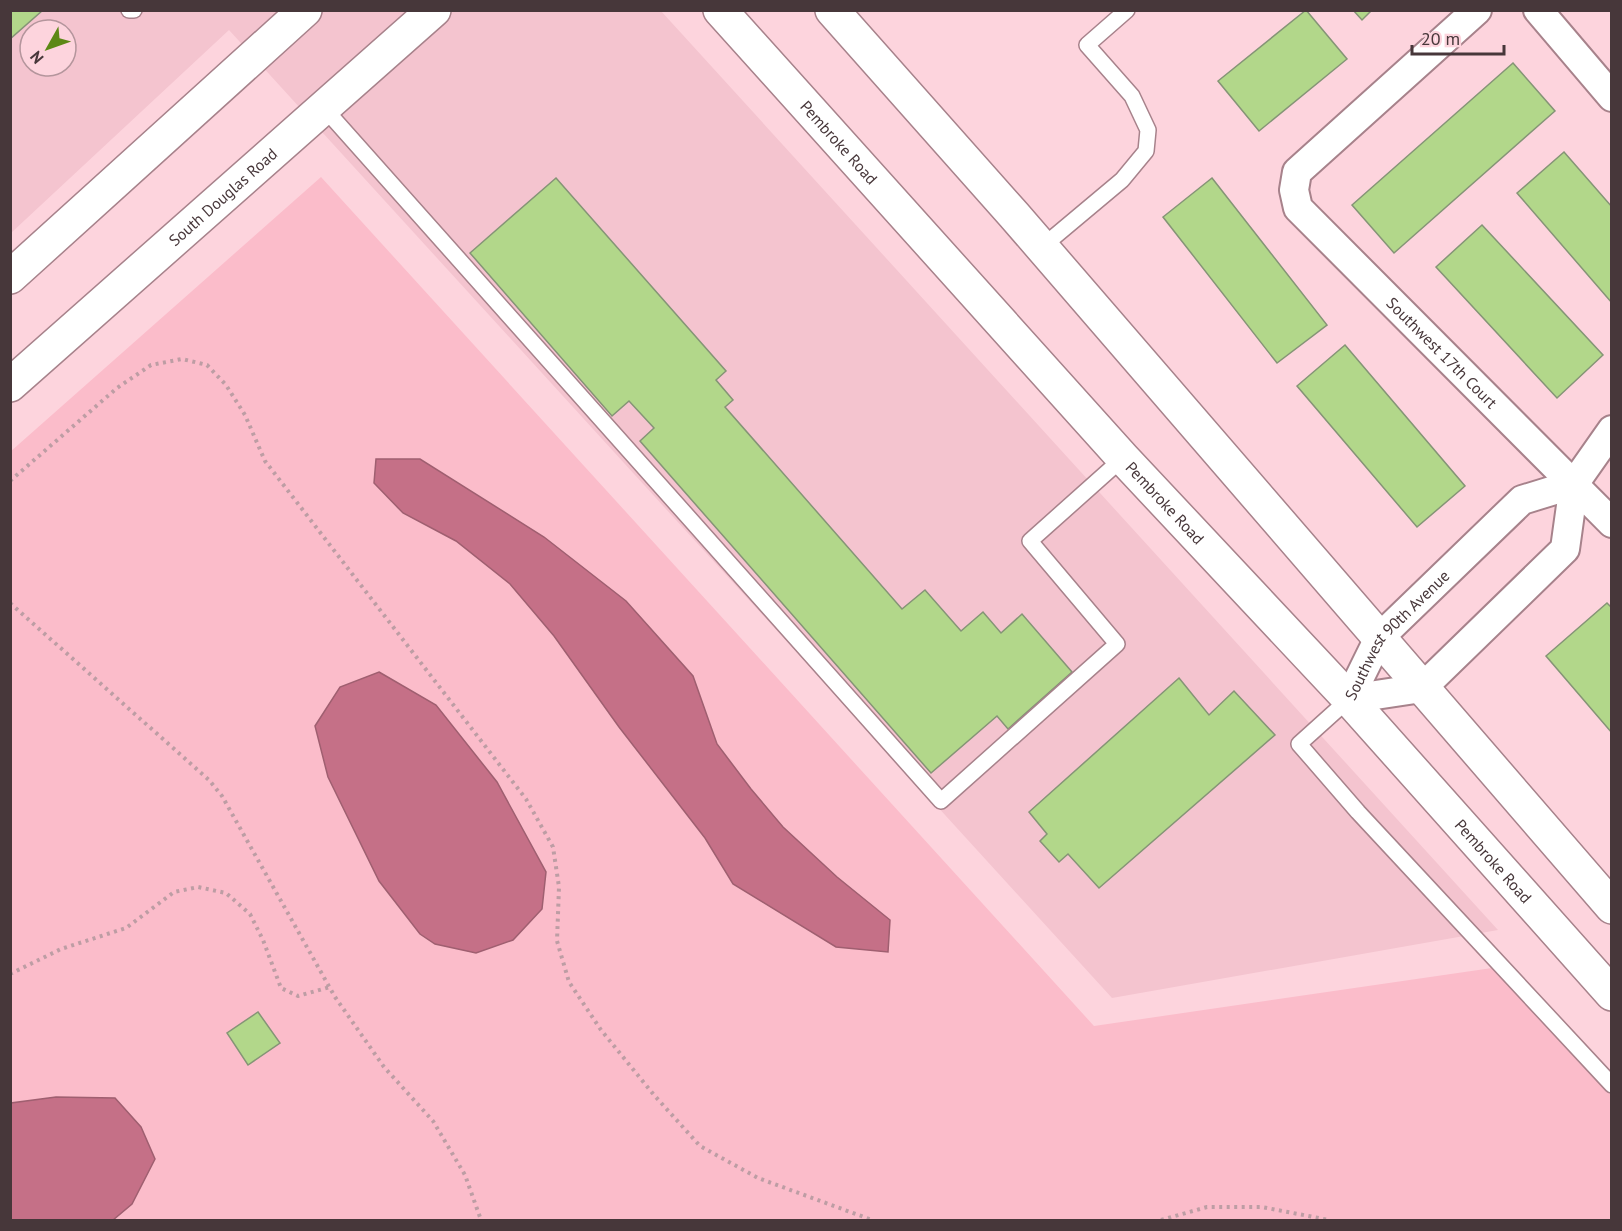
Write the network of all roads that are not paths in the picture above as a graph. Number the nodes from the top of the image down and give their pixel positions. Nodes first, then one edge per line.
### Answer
1 (304, 10) edge
2 (434, 10) edge
3 (720, 10) edge
4 (832, 10) edge
5 (1127, 10) edge
6 (1477, 10) edge
7 (1538, 10) edge
8 (1611, 97) edge
9 (324, 108) junction
10 (1042, 247) junction
11 (10, 277) edge
12 (10, 385) edge
13 (1611, 430) edge
14 (1123, 458) junction
15 (1574, 484) junction
16 (1611, 524) edge
17 (1379, 638) junction
18 (1422, 688) junction
19 (1349, 699) junction
20 (1611, 908) edge
21 (1611, 994) edge
22 (1611, 1085) edge

1 - 11 main road
2 - 9 main road, South Douglas Road
3 - 14 main road, Pembroke Road
4 - 10 main road
5 - 10 lane
6 - 15 street, Southwest 17th Court
7 - 8 street
9 - 12 main road, South Douglas Road
9 - 14 lane
10 - 17 main road
13 - 15 street
14 - 19 main road, Pembroke Road
15 - 16 street, Southwest 17th Court
15 - 17 street, Southwest 90th Avenue
15 - 18 street
17 - 18 main road
17 - 19 street, Southwest 90th Avenue
18 - 19 street, Southwest 90th Avenue
18 - 20 main road
19 - 21 main road, Pembroke Road
19 - 22 lane

